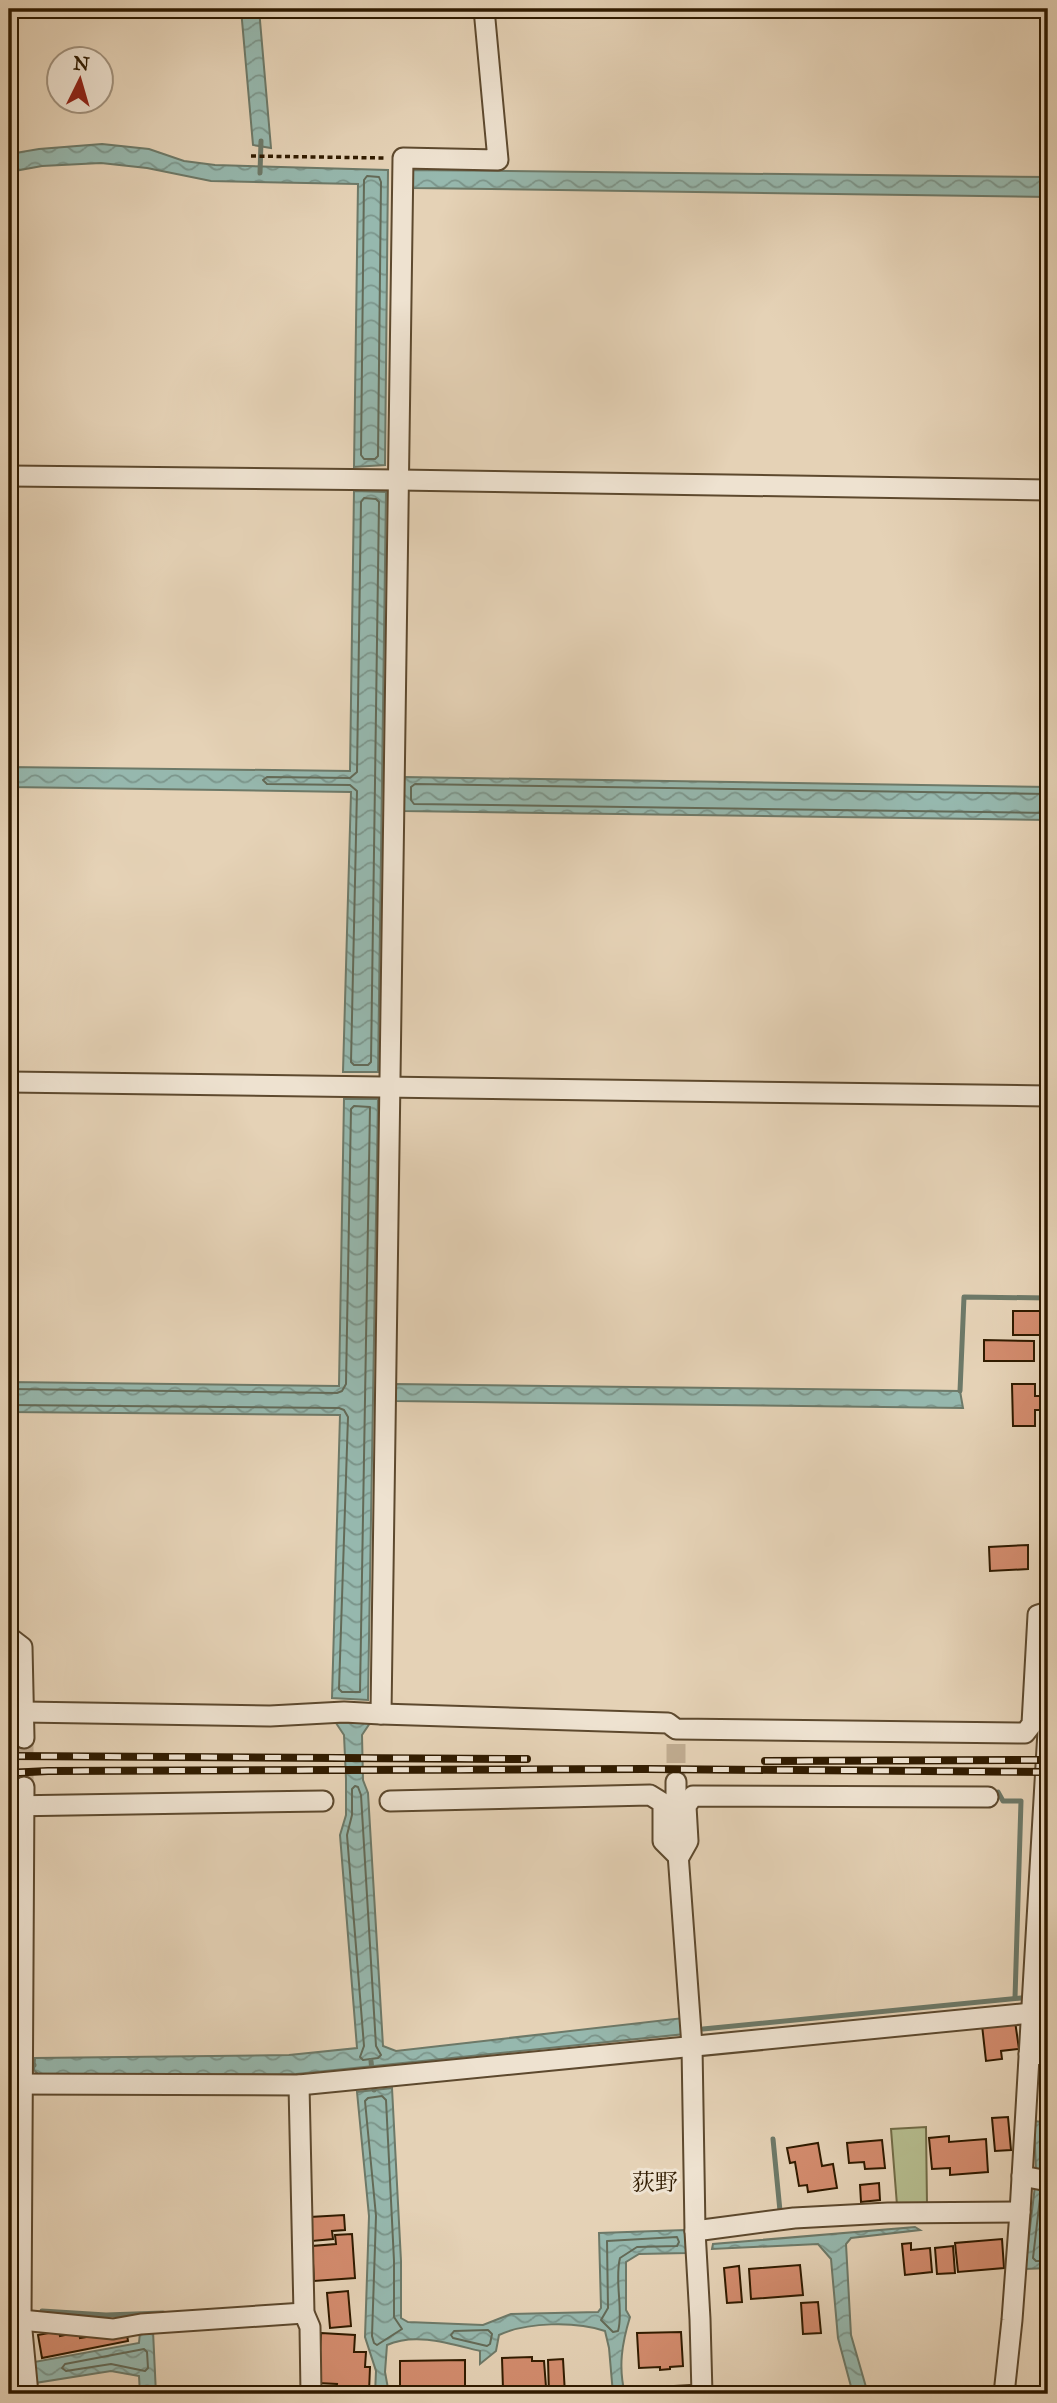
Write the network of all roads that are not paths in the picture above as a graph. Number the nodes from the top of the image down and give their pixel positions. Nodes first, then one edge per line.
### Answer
1 (484, 9) edge
2 (9, 476) edge
3 (399, 480) junction
4 (1048, 490) edge
5 (9, 1082) edge
6 (390, 1086) junction
7 (1048, 1096) edge
8 (1048, 1612) edge
9 (9, 1637) edge
10 (24, 1712) junction
11 (381, 1714) junction
12 (1048, 1731) edge
13 (24, 1738) tunnel mouth
14 (676, 1782) tunnel mouth
15 (988, 1797) dead end
16 (19, 1800) edge
17 (323, 1801) dead end
18 (390, 1801) dead end
19 (679, 1857) junction
20 (1041, 1984) edge
21 (1032, 2013) junction
22 (692, 2046) junction
23 (1039, 2055) edge
24 (20, 2074) edge
25 (299, 2085) junction
26 (1022, 2176) junction
27 (1048, 2181) edge
28 (1020, 2212) junction
29 (695, 2231) junction
30 (304, 2313) junction
31 (21, 2320) junction
32 (28, 2389) edge
33 (311, 2394) edge
34 (702, 2394) edge
35 (1004, 2394) edge

1 - 3 street
2 - 3 street
3 - 4 street
3 - 6 street
5 - 6 street
6 - 7 street
6 - 11 street
8 - 11 street
9 - 10 street
10 - 11 street
10 - 13 street
12 - 20 street
14 - 19 street
15 - 19 street
16 - 17 street
16 - 24 street
18 - 19 street
19 - 22 street
20 - 21 street
21 - 22 street
21 - 23 street
22 - 25 street
22 - 29 street
23 - 26 street
24 - 25 street
24 - 31 street
25 - 30 street
26 - 27 street
26 - 28 street
28 - 29 street
28 - 35 street
29 - 34 street
30 - 31 street
30 - 33 street
31 - 32 street

